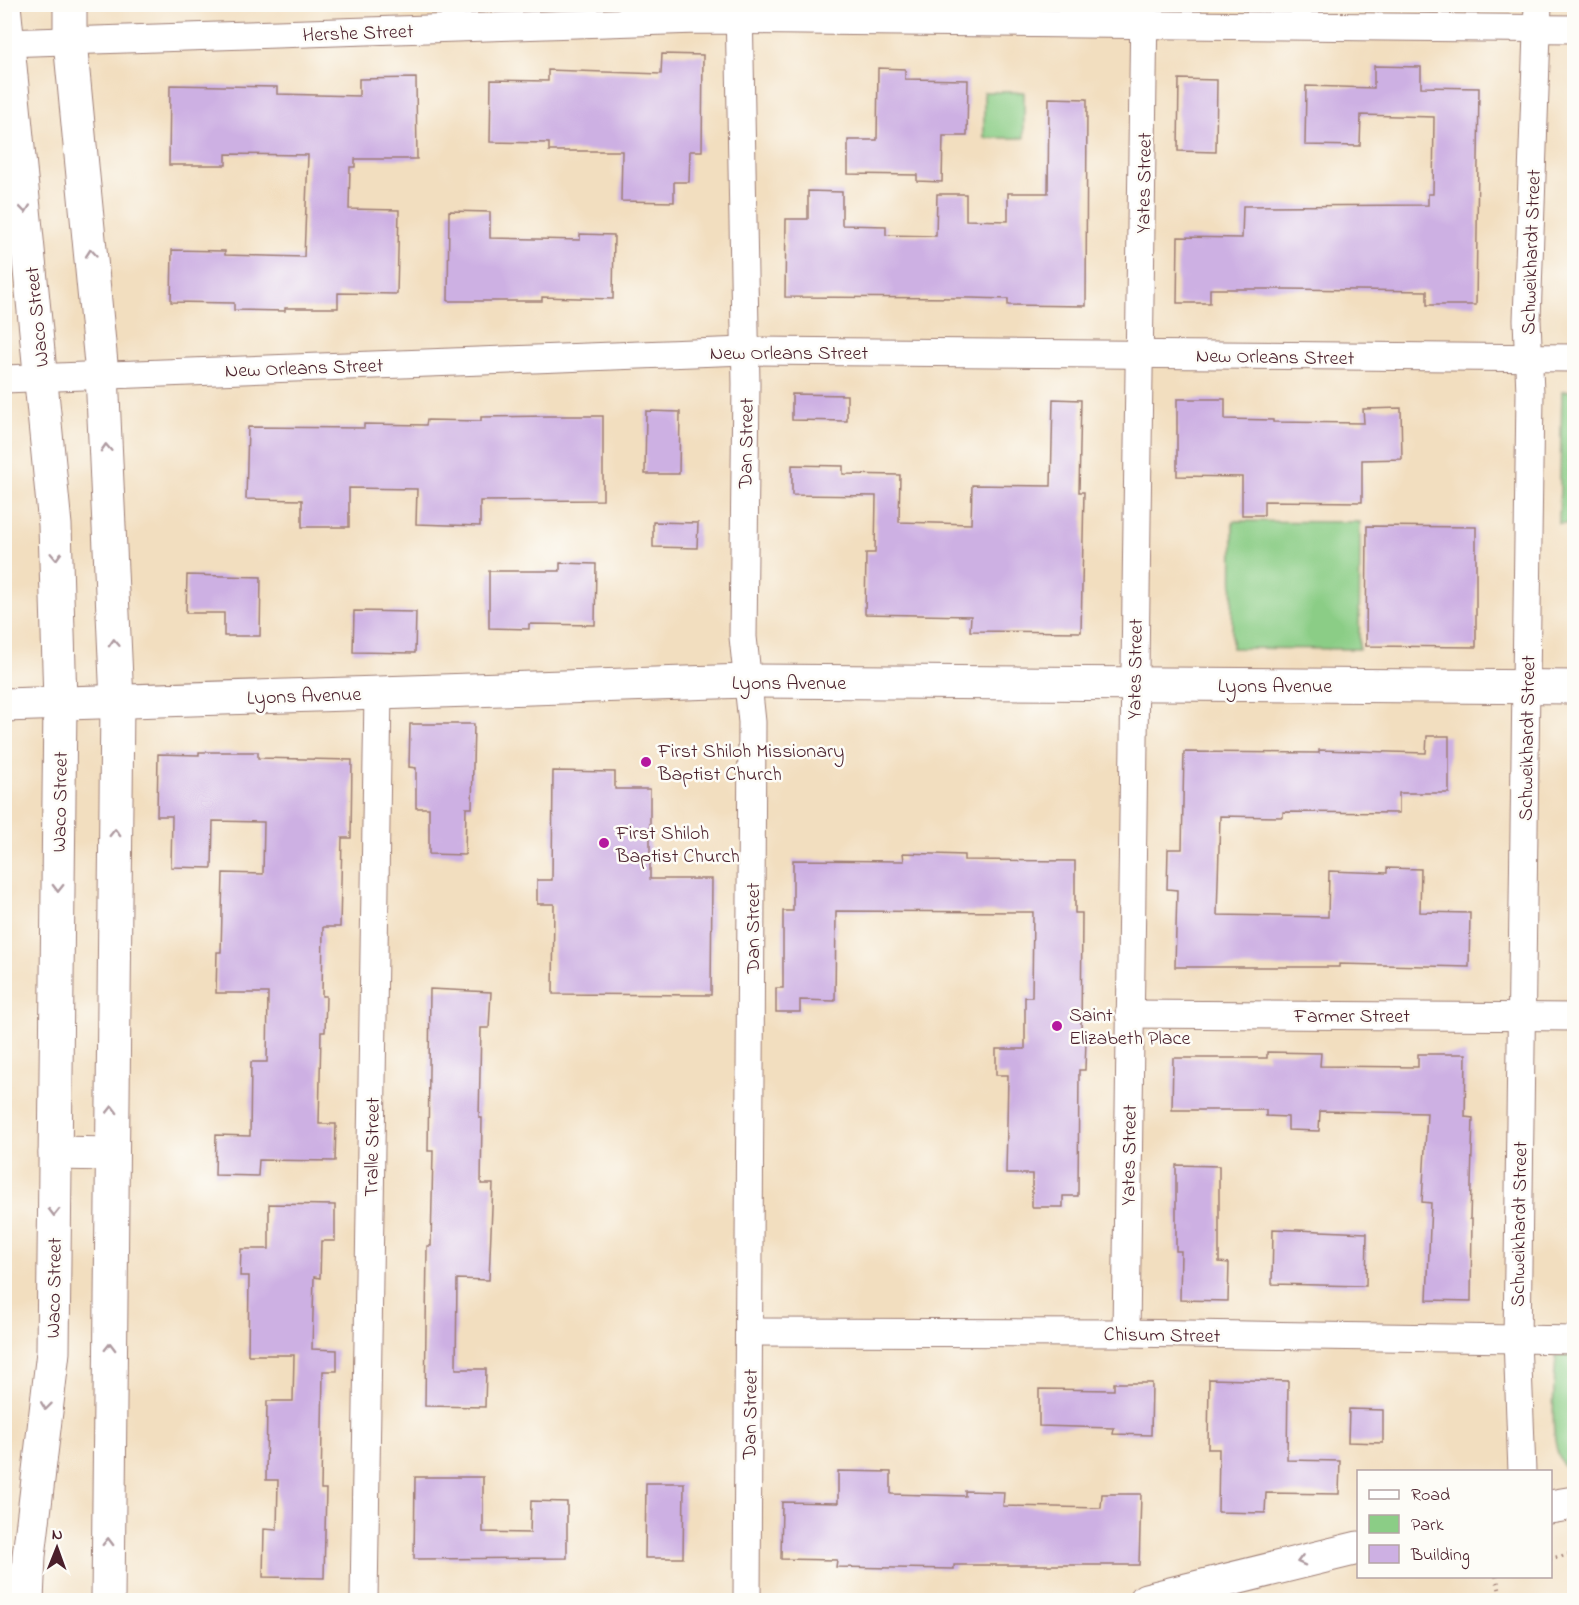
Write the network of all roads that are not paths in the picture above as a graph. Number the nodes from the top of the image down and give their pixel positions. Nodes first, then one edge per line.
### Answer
1 (70, 4) edge
2 (4, 5) edge
3 (738, 12) edge
4 (1144, 15) edge
5 (1538, 17) edge
6 (1575, 29) edge
7 (70, 41) junction
8 (6, 43) edge
9 (745, 351) junction
10 (1141, 354) junction
11 (1528, 358) junction
12 (1575, 358) edge
13 (102, 374) junction
14 (42, 376) junction
15 (4, 379) edge
16 (747, 681) junction
17 (1134, 684) junction
18 (1526, 687) junction
19 (1575, 687) edge
20 (378, 693) junction
21 (117, 701) junction
22 (60, 703) junction
23 (4, 705) edge
24 (1129, 1014) junction
25 (1520, 1017) junction
26 (1575, 1017) edge
27 (55, 1153) junction
28 (112, 1154) junction
29 (750, 1332) junction
30 (1126, 1333) junction
31 (1517, 1339) junction
32 (1575, 1340) edge
33 (1522, 1470) edge
34 (1575, 1503) edge
35 (1552, 1507) edge
36 (1357, 1548) edge
37 (27, 1600) edge
38 (108, 1600) edge
39 (364, 1600) edge
40 (747, 1600) edge
41 (1146, 1600) edge

1 - 7 main road
2 - 8 main road, Waco Street
3 - 4 street, Hershe Street
3 - 7 street, Hershe Street
3 - 9 street, Dan Street
4 - 5 street, Hershe Street
4 - 10 street, Yates Street
5 - 6 street, Hershe Street
5 - 11 street, Schweikhardt Street
7 - 8 street, Hershe Street
13 -> 7 main road
8 -> 14 main road, Waco Street
9 - 10 street, New Orleans Street
9 - 13 street, New Orleans Street
9 - 16 street, Dan Street
10 - 11 street, New Orleans Street
10 - 17 street, Yates Street
11 - 12 street, New Orleans Street
11 - 18 street, Schweikhardt Street
13 - 14 street, New Orleans Street
21 -> 13 main road
14 - 15 street, New Orleans Street
14 -> 22 main road, Waco Street
16 - 17 main road, Lyons Avenue
16 - 20 main road, Lyons Avenue
16 - 29 street, Dan Street
17 - 18 main road, Lyons Avenue
17 - 24 street, Yates Street
18 - 19 main road, Lyons Avenue
18 - 25 street, Schweikhardt Street
20 - 21 main road, Lyons Avenue
20 - 39 street, Tralle Street
21 - 22 main road, Lyons Avenue
28 -> 21 main road
22 - 23 main road, Lyons Avenue
22 -> 27 main road, Waco Street
24 - 25 street, Farmer Street
24 - 30 street, Yates Street
25 - 26 street, Farmer Street
25 - 31 street, Schweikhardt Street
27 - 28 main road
27 -> 37 main road, Waco Street
38 -> 28 main road
29 - 30 street, Chisum Street
29 - 40 street, Dan Street
30 - 31 street, Chisum Street
31 - 32 street, Chisum Street
31 - 33 street, Schweikhardt Street
34 - 35 main road
36 -> 41 main road

